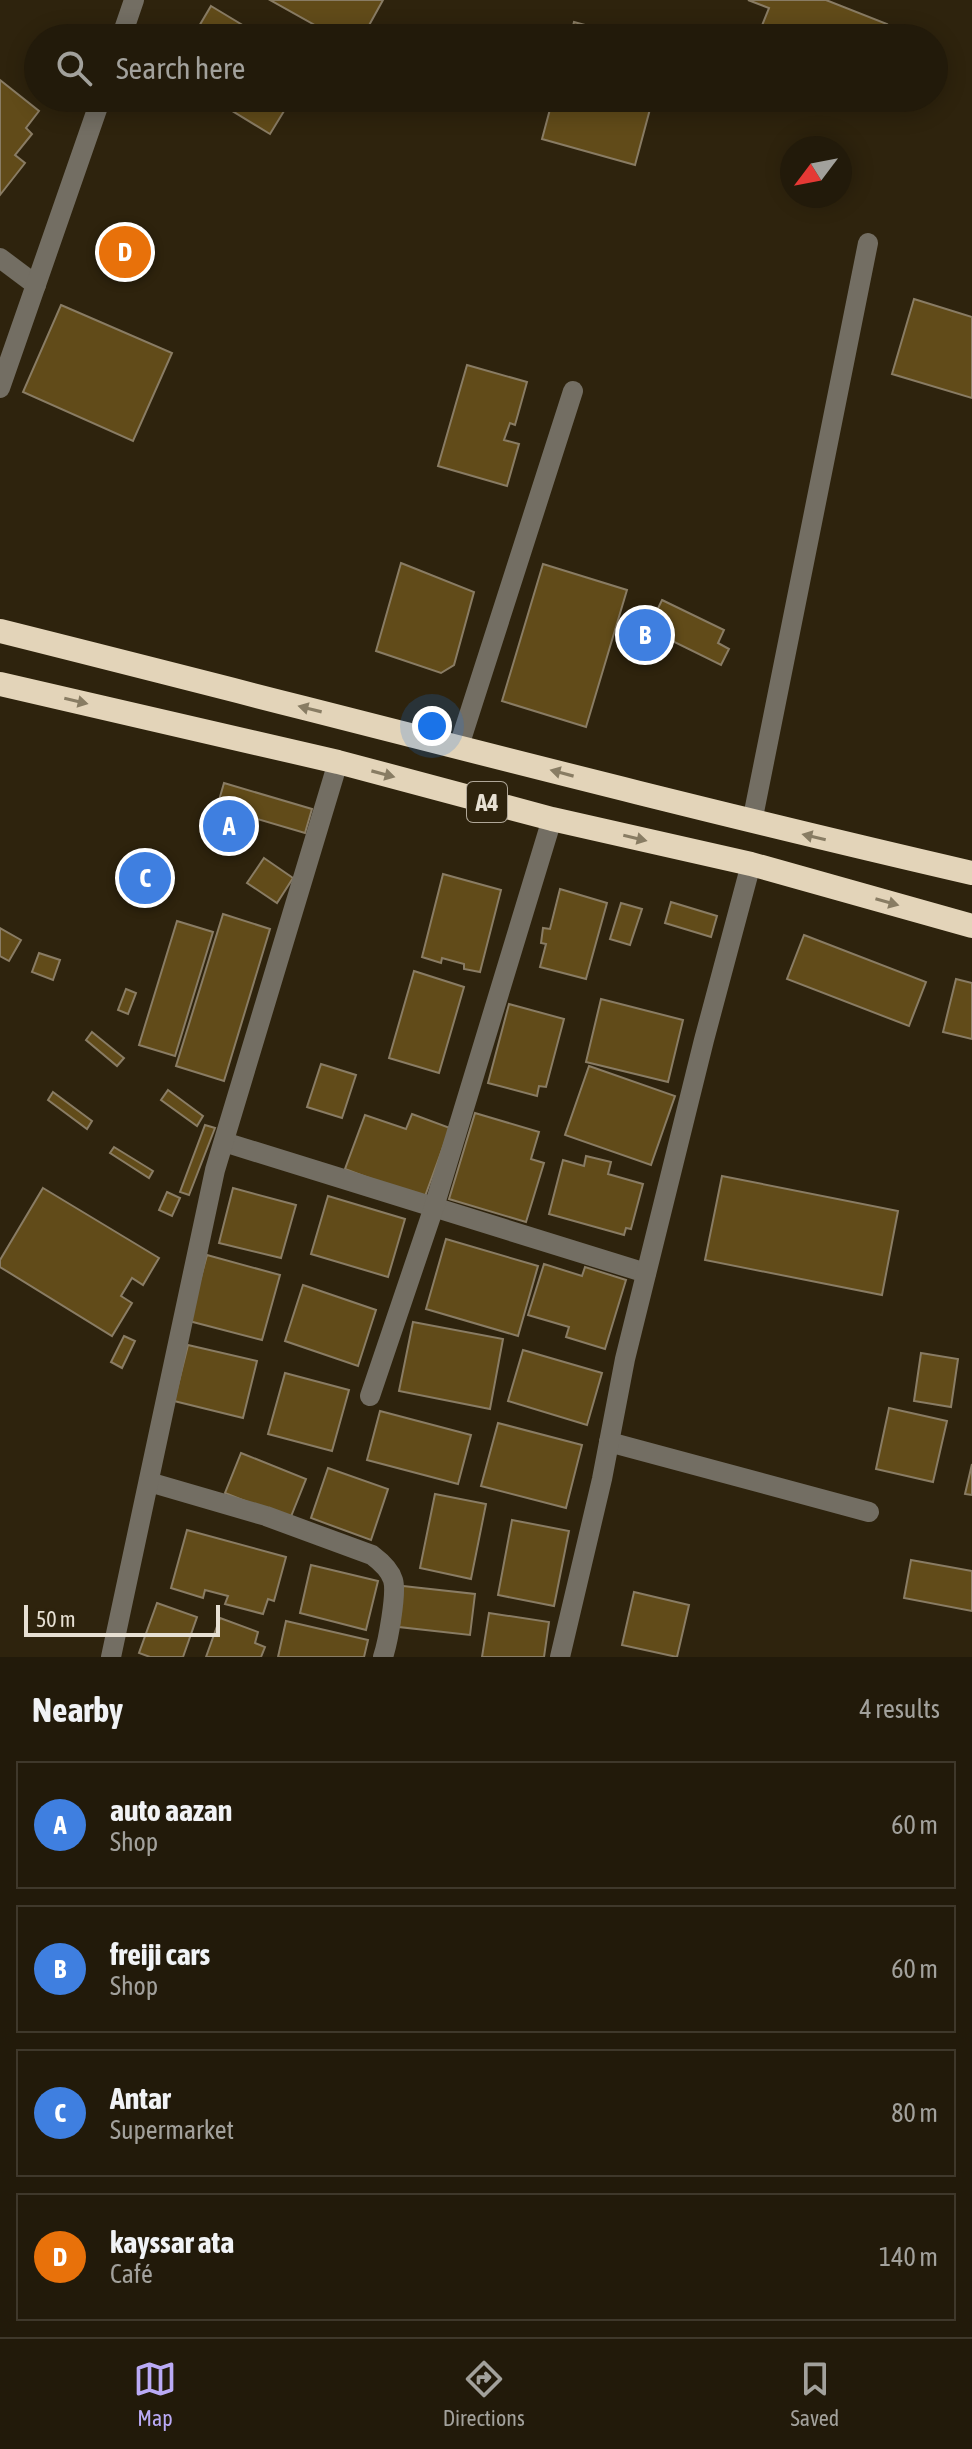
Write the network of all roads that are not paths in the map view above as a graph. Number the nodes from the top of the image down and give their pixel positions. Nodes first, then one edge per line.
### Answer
1 (134, 0) edge
2 (126, 24) edge
3 (96, 112) edge
4 (868, 243) dead end
5 (0, 258) edge
6 (36, 285) junction
7 (0, 388) edge
8 (573, 391) dead end
9 (0, 631) edge
10 (0, 684) edge
11 (459, 746) junction
12 (338, 762) junction
13 (552, 819) junction
14 (752, 822) junction
15 (751, 864) junction
16 (972, 873) edge
17 (972, 926) edge
18 (224, 1142) junction
19 (434, 1207) junction
20 (646, 1273) junction
21 (370, 1396) dead end
22 (609, 1442) junction
23 (149, 1482) junction
24 (869, 1512) dead end
25 (111, 1657) edge
26 (383, 1657) edge
27 (560, 1657) edge

1 - 2 street
3 - 6 street
4 - 14 street
5 - 6 street
6 - 7 street
8 - 11 street
11 -> 9 highway, A4
10 -> 12 highway, A4
14 -> 11 highway, A4
12 -> 13 highway, A4
12 - 18 street
13 -> 15 highway, A4
13 - 19 street
16 -> 14 highway, A4
15 -> 17 highway, A4
15 - 20 street
18 - 19 street
18 - 23 street
19 - 20 street
19 - 21 street
20 - 22 street
22 - 24 street
22 - 27 street
23 - 25 street
23 - 26 street

